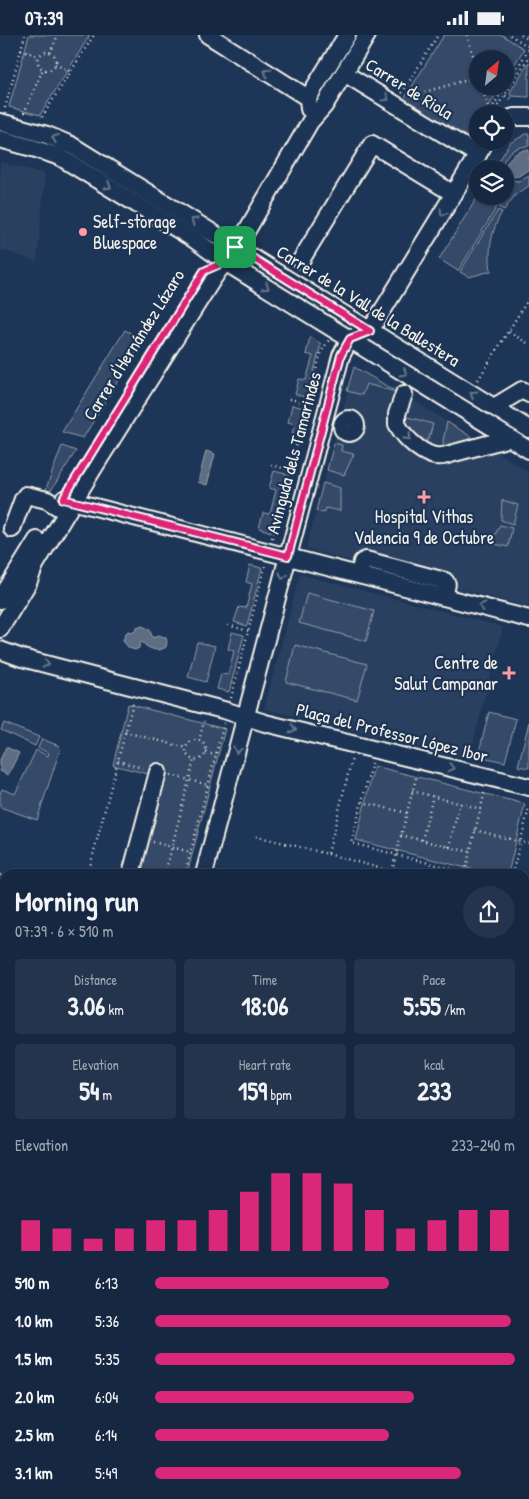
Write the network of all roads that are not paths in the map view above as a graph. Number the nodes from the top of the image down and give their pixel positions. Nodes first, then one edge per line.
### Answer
1 (208, 35) edge
2 (346, 35) edge
3 (367, 35) edge
4 (344, 73) junction
5 (308, 98) junction
6 (2, 115) edge
7 (514, 115) edge
8 (529, 117) edge
9 (310, 122) junction
10 (0, 139) edge
11 (469, 141) edge
12 (481, 150) edge
13 (454, 194) junction
14 (235, 247) junction
15 (301, 260) dead end
16 (225, 262) junction
17 (370, 331) junction
18 (350, 339) junction
19 (404, 394) dead end
20 (529, 394) edge
21 (494, 407) junction
22 (529, 429) edge
23 (510, 438) junction
24 (529, 450) edge
25 (65, 502) junction
26 (12, 529) dead end
27 (288, 556) junction
28 (0, 600) edge
29 (529, 619) edge
30 (0, 629) edge
31 (0, 650) edge
32 (245, 718) junction
33 (158, 772) dead end
34 (529, 787) edge
35 (132, 869) edge
36 (205, 869) edge

5 -> 1 street
2 - 5 street
3 - 4 street
4 - 9 street
4 -> 11 street, Carrer de Riola
5 - 9 street
14 -> 6 street, Carrer de la Vall de la Ballestera
7 - 8 street
9 - 14 street
10 -> 16 street
12 - 13 street
13 - 15 street
13 -> 17 street
14 - 16 street
14 - 17 street, Carrer de la Vall de la Ballestera
16 -> 18 street
16 - 25 street, Carrer d'Hernández Lázaro
17 - 18 street
21 -> 17 street, Carrer de la Vall de la Ballestera
18 -> 23 street
18 - 27 street, Avinguda dels Tamarindes
19 -> 23 street
20 - 21 street
21 - 22 street, Carrer de la Vall de la Ballestera
23 - 24 street
25 - 26 street
25 - 27 street
25 - 28 street, Carrer d'Hernández Lázaro
25 - 30 street
29 -> 27 street
27 -> 32 street, Avinguda dels Tamarindes
31 -> 32 street, Plaça del Professor López Ibor
32 -> 34 street, Plaça del Professor López Ibor
32 -> 36 street, Avinguda dels Tamarindes
33 - 35 street

